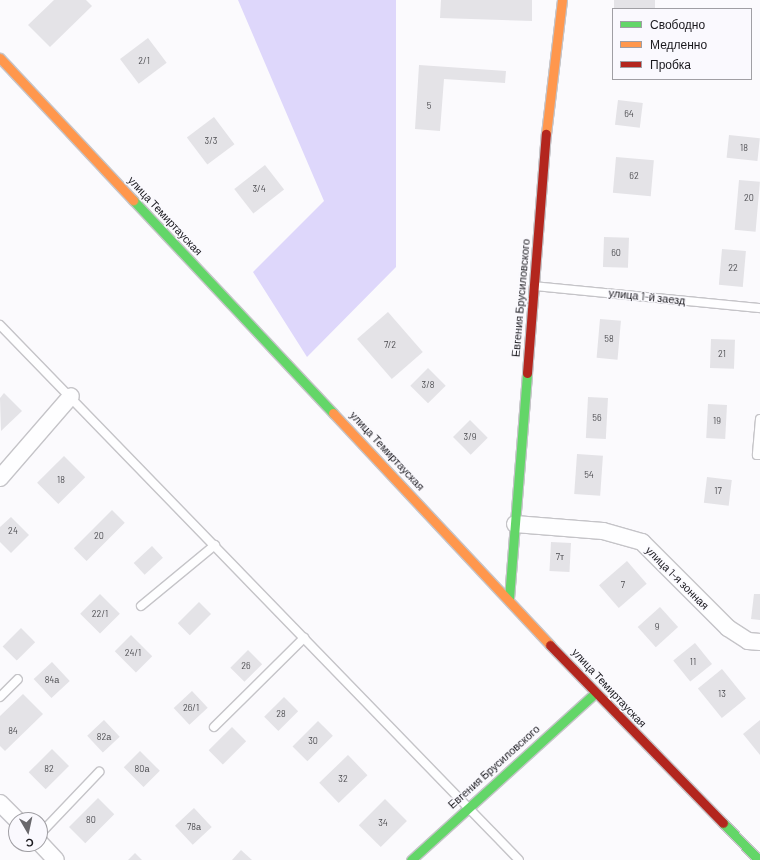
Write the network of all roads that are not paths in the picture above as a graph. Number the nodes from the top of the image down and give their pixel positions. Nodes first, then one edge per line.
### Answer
1 (562, 0) edge
2 (0, 58) edge
3 (534, 286) junction
4 (760, 308) edge
5 (0, 325) edge
6 (71, 396) junction
7 (760, 419) edge
8 (760, 455) edge
9 (0, 478) edge
10 (515, 524) junction
11 (215, 545) junction
12 (509, 598) junction
13 (141, 606) dead end
14 (304, 638) junction
15 (760, 642) edge
16 (18, 679) dead end
17 (595, 693) junction
18 (0, 696) edge
19 (214, 727) dead end
20 (99, 772) dead end
21 (0, 803) edge
22 (468, 806) junction
23 (9, 812) edge
24 (48, 826) edge
25 (48, 852) edge
26 (56, 860) edge
27 (411, 860) edge
28 (518, 860) edge
29 (759, 860) edge

1 - 3 street, Евгения Брусиловского
2 - 12 street, улица Темиртауская
3 - 4 lane, улица 1-й заезд
3 - 10 street, Евгения Брусиловского
5 - 6 lane
6 - 9 street
6 - 11 lane
7 - 8 lane
10 - 12 street, Евгения Брусиловского
10 - 15 street, улица 1-я зонная
11 - 13 lane
11 - 14 lane
12 - 17 street, улица Темиртауская
14 - 19 lane
14 - 22 lane
16 - 18 lane
17 - 22 street, Евгения Брусиловского
17 - 29 street, улица Темиртауская
20 - 24 lane
21 - 23 street
22 - 27 street, Евгения Брусиловского
22 - 28 lane
25 - 26 street

